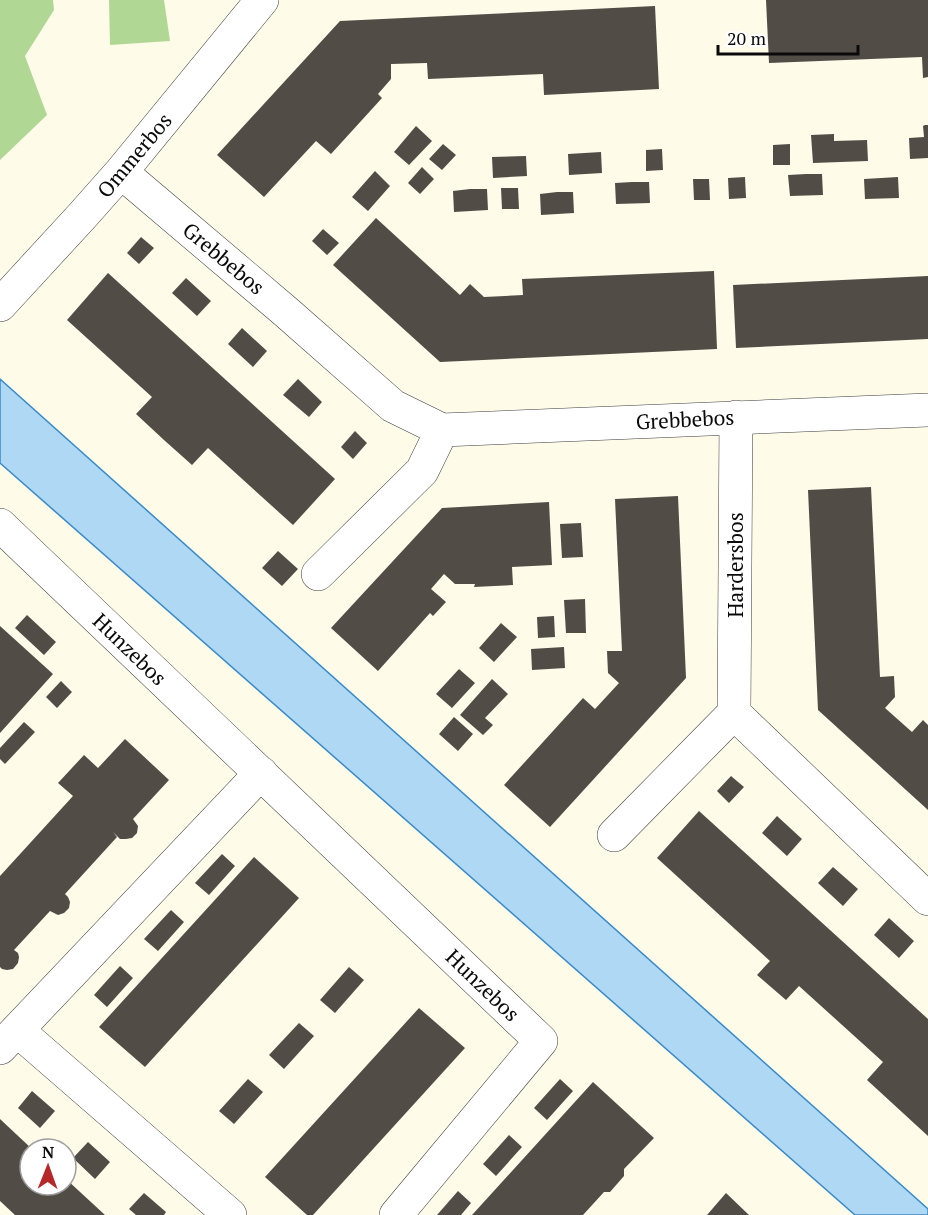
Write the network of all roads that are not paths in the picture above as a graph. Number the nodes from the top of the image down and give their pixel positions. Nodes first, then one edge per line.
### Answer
1 (262, 0) edge
2 (121, 172) junction
3 (0, 305) edge
4 (928, 410) edge
5 (736, 417) junction
6 (441, 430) junction
7 (0, 525) edge
8 (318, 574) dead end
9 (734, 713) junction
10 (261, 773) junction
11 (614, 836) dead end
12 (928, 899) edge
13 (9, 1039) edge
14 (230, 1215) edge
15 (396, 1215) edge

1 - 2 street, Ommerbos
2 - 3 street, Ommerbos
2 - 6 street, Grebbebos
4 - 5 street, Grebbebos
5 - 6 street, Grebbebos
5 - 9 street, Hardersbos
6 - 8 street
7 - 10 street, Hunzebos
9 - 11 street
9 - 12 street
10 - 13 street
10 - 15 street, Hunzebos
13 - 14 street

